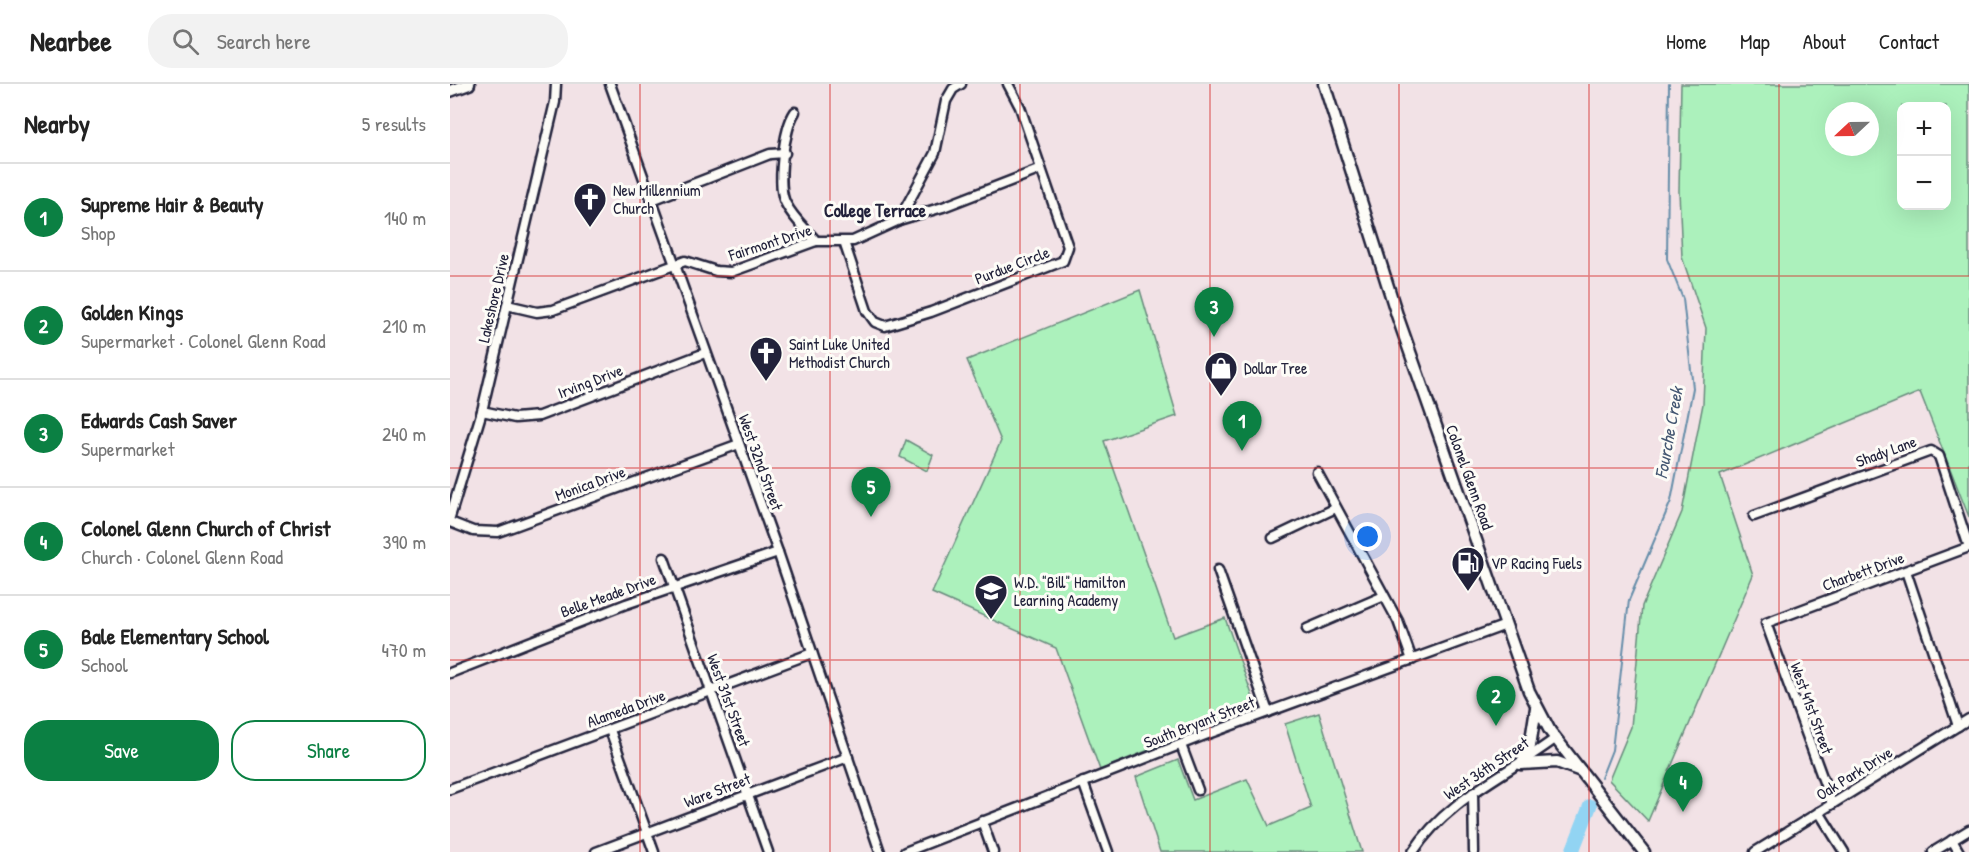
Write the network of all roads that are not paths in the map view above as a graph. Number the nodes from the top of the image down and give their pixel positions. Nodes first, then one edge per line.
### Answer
1 (469, 84) edge
2 (556, 84) edge
3 (610, 84) edge
4 (962, 84) edge
5 (1008, 84) edge
6 (1324, 84) edge
7 (450, 91) edge
8 (795, 112) dead end
9 (785, 153) junction
10 (1041, 169) junction
11 (652, 200) junction
12 (899, 220) junction
13 (816, 242) junction
14 (844, 242) junction
15 (674, 264) junction
16 (507, 305) junction
17 (705, 352) junction
18 (482, 411) junction
19 (739, 444) junction
20 (1317, 472) dead end
21 (1336, 508) junction
22 (1754, 516) dead end
23 (450, 517) edge
24 (450, 522) edge
25 (1273, 538) dead end
26 (1969, 547) edge
27 (778, 552) junction
28 (664, 558) dead end
29 (1218, 570) dead end
30 (1906, 571) junction
31 (673, 588) junction
32 (1383, 596) junction
33 (1766, 623) joint
34 (1506, 625) junction
35 (1307, 629) dead end
36 (812, 653) junction
37 (1412, 660) junction
38 (450, 673) edge
39 (710, 693) junction
40 (1536, 707) junction
41 (1268, 712) junction
42 (1969, 719) edge
43 (1958, 726) junction
44 (610, 730) junction
45 (1556, 738) junction
46 (1181, 745) junction
47 (848, 757) junction
48 (1521, 764) junction
49 (1582, 771) junction
50 (1083, 782) junction
51 (450, 789) edge
52 (1198, 790) dead end
53 (1473, 793) junction
54 (748, 795) junction
55 (1832, 804) junction
56 (1819, 812) junction
57 (982, 821) junction
58 (1969, 830) edge
59 (647, 833) junction
60 (1952, 840) junction
61 (596, 852) edge
62 (654, 852) edge
63 (768, 852) edge
64 (880, 852) edge
65 (905, 852) edge
66 (993, 852) edge
67 (1108, 852) edge
68 (1413, 852) edge
69 (1474, 852) edge
70 (1644, 852) edge
71 (1755, 852) edge
72 (1844, 852) edge
73 (1933, 852) edge
74 (1959, 852) edge

1 - 7 main road
2 - 16 street, Lakeshore Drive
3 - 11 street, West 32nd Street
4 - 12 street
5 - 10 street, Purdue Circle
6 - 34 main road, Colonel Glenn Road
8 - 9 street
9 - 11 street
9 - 13 street
10 - 12 street, Fairmont Drive
10 - 14 street, Purdue Circle
11 - 15 street, West 32nd Street
12 - 14 street, Fairmont Drive
13 - 14 street, Fairmont Drive
13 - 15 street, Fairmont Drive
15 - 16 street, Fairmont Drive
15 - 17 street, West 32nd Street
16 - 18 street, Lakeshore Drive
17 - 18 street, Irving Drive
17 - 19 street, West 32nd Street
18 - 23 street, Lakeshore Drive
19 - 24 street, Monica Drive
19 - 27 street, West 32nd Street
20 - 21 street
21 - 25 street
21 - 32 street
22 - 26 street, Shady Lane
26 - 30 street, Charbett Drive
27 - 31 street, Belle Meade Drive
27 - 36 street, West 32nd Street
28 - 31 street, West 31st Street
29 - 41 street
30 - 33 street, Charbett Drive
30 - 43 street
31 - 38 street, Belle Meade Drive
31 - 39 street, West 31st Street
32 - 35 street
32 - 37 street
33 - 55 street, West 41st Street
34 - 37 street, South Bryant Street
34 - 40 main road, Colonel Glenn Road
36 - 39 street, Alameda Drive
36 - 47 street, West 32nd Street
37 - 41 street, South Bryant Street
39 - 44 street, Alameda Drive
39 - 54 street, West 31st Street
40 - 45 main road, Colonel Glenn Road
40 - 48 main road
41 - 46 street, South Bryant Street
42 - 43 street, Oak Park Drive
43 - 55 street, Oak Park Drive
44 - 51 street, Alameda Drive
44 - 59 street
45 - 48 street, West 36th Street
45 - 49 main road, Colonel Glenn Road
46 - 50 street, South Bryant Street
46 - 52 street
47 - 54 street, Ware Street
47 - 64 street, West 32nd Street
48 - 49 main road
48 - 53 street, West 36th Street
49 - 70 main road, Colonel Glenn Road
50 - 57 street, South Bryant Street
50 - 67 street
53 - 68 street, West 36th Street
53 - 69 street
54 - 59 street, Ware Street
54 - 63 street, West 31st Street
55 - 56 street, Oak Park Drive
56 - 71 street, Oak Park Drive
56 - 72 street
57 - 65 street, South Bryant Street
57 - 66 street
58 - 60 street
59 - 61 street, Ware Street
59 - 62 street
60 - 73 street
60 - 74 street

